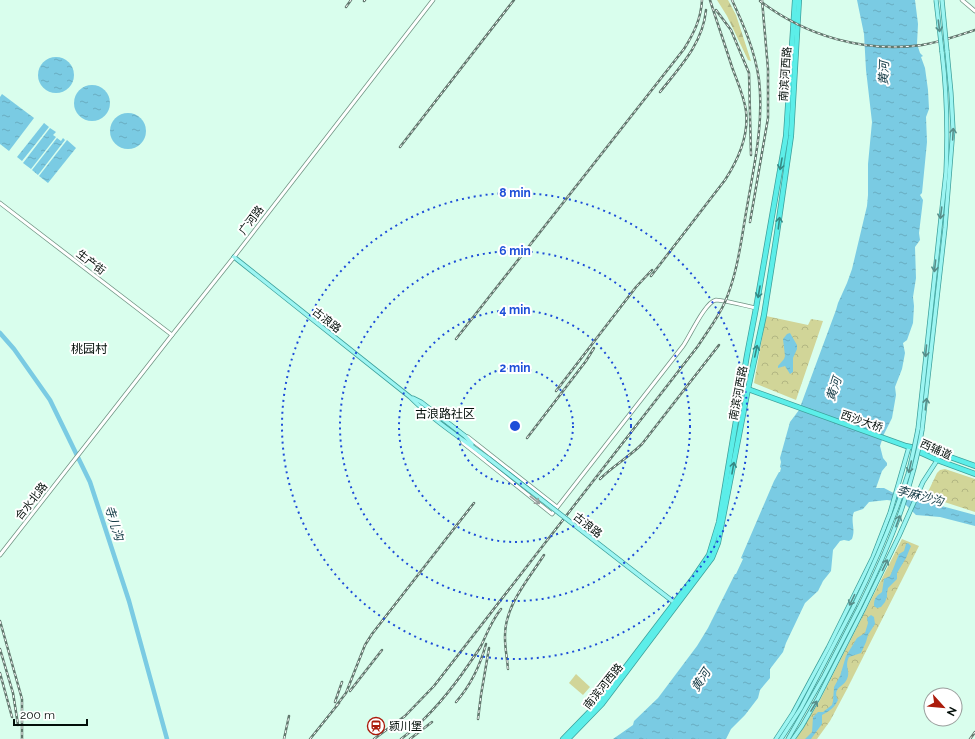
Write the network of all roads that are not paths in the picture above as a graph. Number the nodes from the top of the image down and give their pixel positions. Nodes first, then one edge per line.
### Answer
1 (433, 0) edge
2 (795, 0) edge
3 (799, 0) edge
4 (936, 0) edge
5 (942, 0) edge
6 (962, 0) edge
7 (975, 11) edge
8 (948, 172) junction
9 (0, 203) edge
10 (234, 257) junction
11 (756, 308) junction
12 (172, 335) junction
13 (741, 387) junction
14 (748, 389) junction
15 (410, 397) junction
16 (465, 436) junction
17 (462, 440) junction
18 (908, 447) junction
19 (81, 451) joint
20 (939, 453) junction
21 (488, 458) junction
22 (936, 460) junction
23 (975, 466) edge
24 (975, 474) edge
25 (557, 508) junction
26 (0, 555) edge
27 (676, 603) junction
28 (857, 607) junction
29 (563, 739) edge
30 (568, 739) edge
31 (776, 739) edge
32 (781, 739) edge
33 (788, 739) edge
34 (792, 739) edge

1 - 10 street, 广河路
2 -> 11 highway, 南滨河西路
14 -> 3 highway, 南滨河西路
4 -> 8 main road, bridge
8 -> 5 main road, bridge
6 - 7 street
8 -> 28 main road, bridge
28 -> 8 main road, bridge
9 - 12 street, 生产街
10 - 12 street, 广河路
10 - 15 main road, 古浪路
11 - 13 highway, 南滨河西路
11 - 25 street
12 - 19 street, 广河路
13 - 14 highway, 西沙大桥
13 - 27 highway, 南滨河西路
14 - 18 highway, 西沙大桥
27 -> 14 highway, 南滨河西路
15 - 16 main road, 古浪路
15 - 17 main road, 古浪路
16 - 21 main road, 古浪路
16 - 25 street, 古浪路
17 - 21 main road, 古浪路
17 -> 25 street, 古浪路
18 - 20 highway, 西辅道
18 - 22 highway, 西辅道
18 -> 31 main road
19 - 26 street, 合水北路
20 - 22 main road
20 - 23 highway, 西辅道
21 - 27 main road, 古浪路, bridge
22 - 24 highway, 西辅道
34 -> 22 main road
27 - 29 highway, 南滨河西路
27 - 30 highway, 南滨河西路
28 - 32 main road
28 - 33 main road

